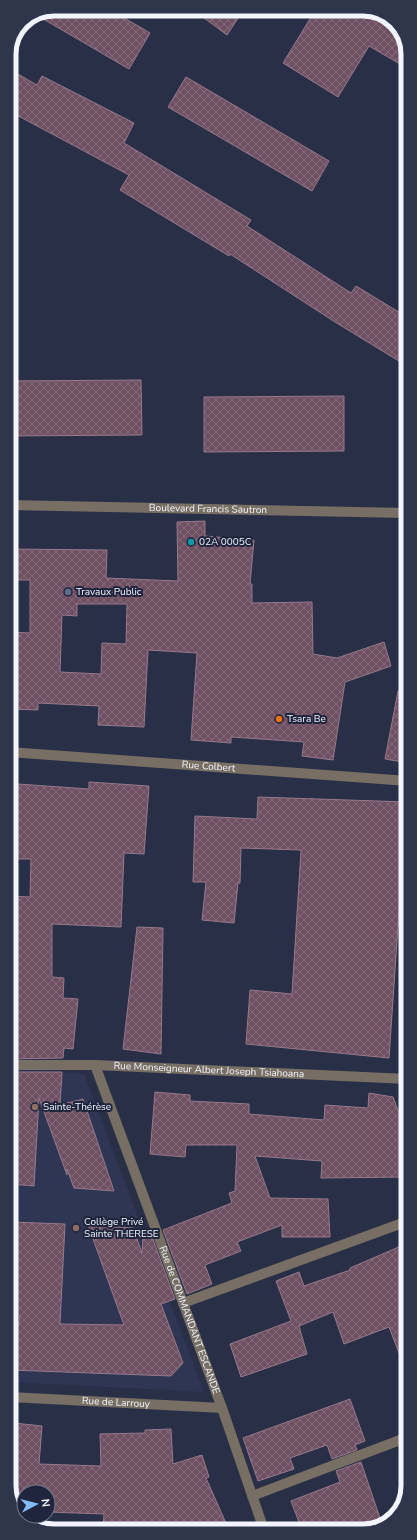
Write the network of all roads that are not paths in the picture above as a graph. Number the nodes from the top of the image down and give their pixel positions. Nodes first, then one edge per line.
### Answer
1 (16, 505) edge
2 (401, 513) edge
3 (16, 753) edge
4 (401, 781) edge
5 (16, 1064) edge
6 (95, 1065) junction
7 (401, 1079) edge
8 (401, 1224) edge
9 (183, 1303) junction
10 (16, 1397) edge
11 (222, 1408) junction
12 (401, 1440) edge
13 (252, 1496) junction
14 (262, 1524) edge

1 - 2 street, Boulevard Francis Sautron
3 - 4 street, Rue Colbert
5 - 6 street, Rue Monseigneur Albert Joseph Tsiahoana
6 - 7 street, Rue Monseigneur Albert Joseph Tsiahoana
6 - 9 street, Rue de COMMANDANT ESCANDE
8 - 9 street
9 - 11 street, Rue de COMMANDANT ESCANDE
10 - 11 street, Rue de Larrouy
11 - 13 street, Rue de COMMANDANT ESCANDE
12 - 13 street
13 - 14 street, Rue de COMMANDANT ESCANDE

